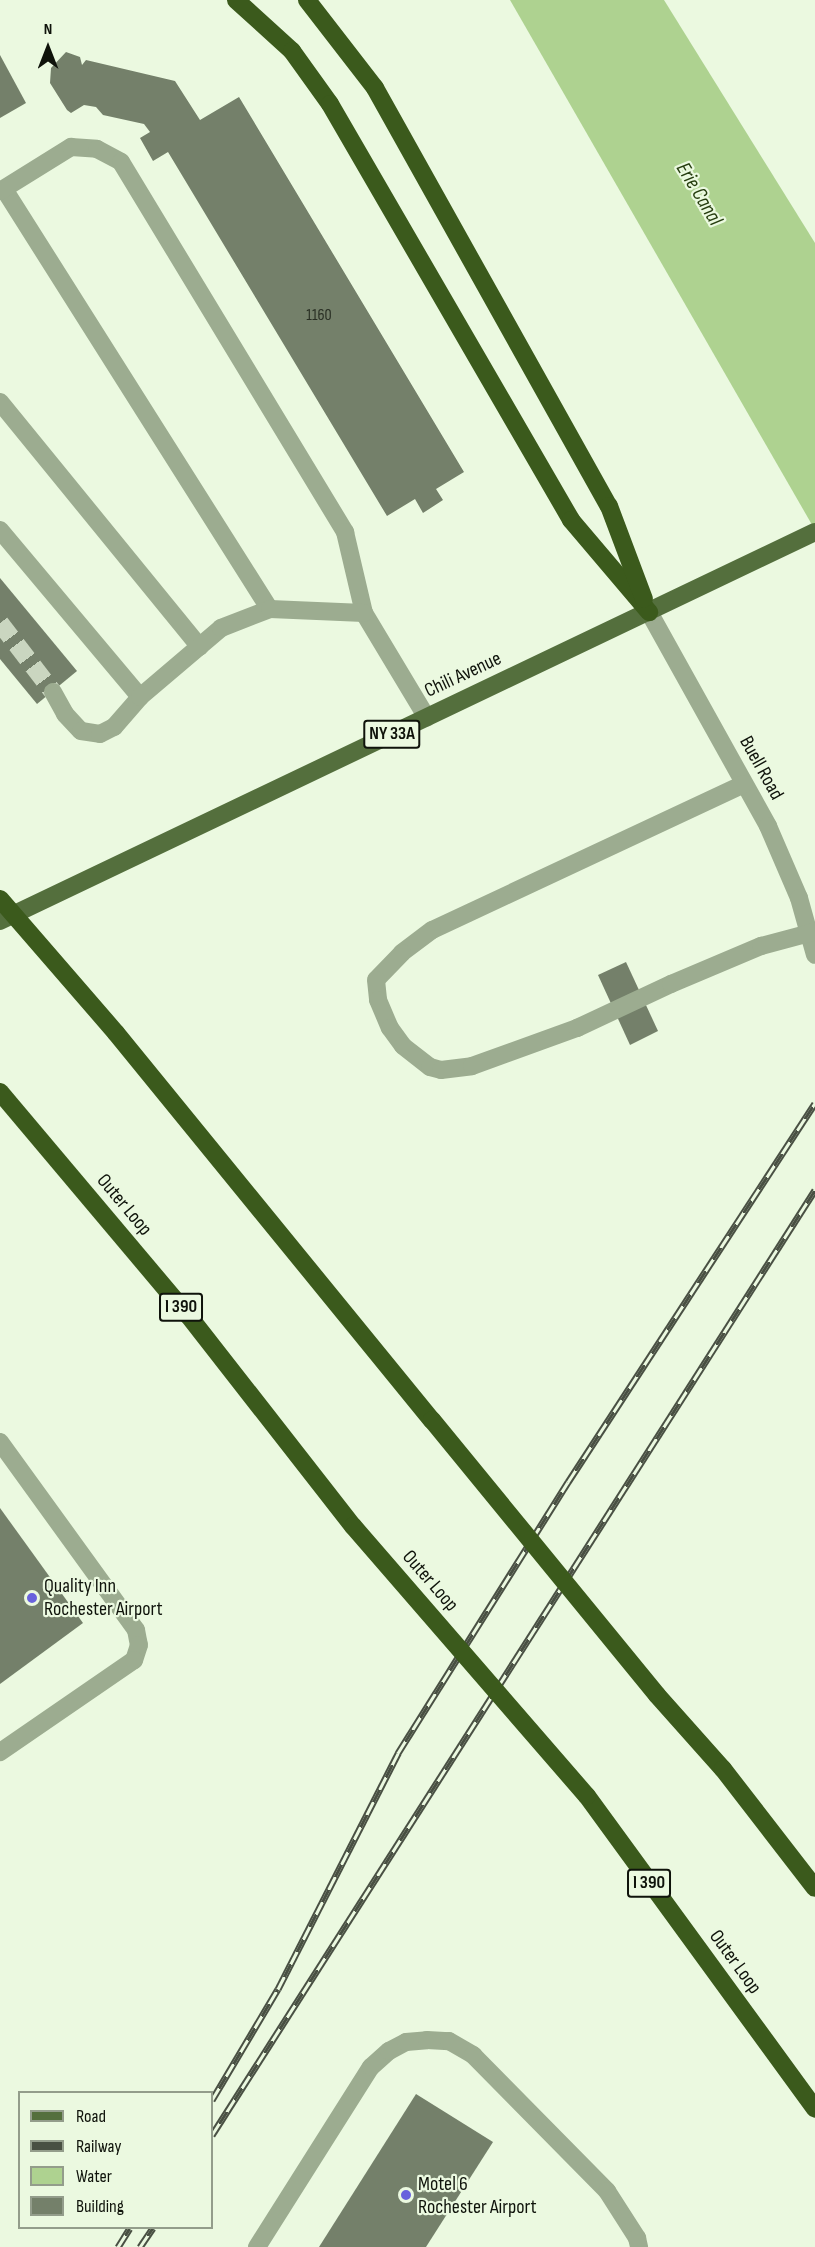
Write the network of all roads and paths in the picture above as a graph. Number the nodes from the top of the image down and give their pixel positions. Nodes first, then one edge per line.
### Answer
1 (236, 0) edge
2 (307, 0) edge
3 (2, 190) edge
4 (0, 402) edge
5 (0, 530) edge
6 (815, 532) edge
7 (270, 609) junction
8 (649, 612) junction
9 (364, 614) junction
10 (200, 647) junction
11 (53, 692) tunnel mouth
12 (140, 697) junction
13 (427, 718) junction
14 (744, 784) junction
15 (0, 899) edge
16 (0, 921) edge
17 (810, 933) junction
18 (815, 955) edge
19 (1, 1093) edge
20 (0, 1442) edge
21 (0, 1752) edge
22 (815, 1888) edge
23 (815, 2109) edge
24 (257, 2247) edge
25 (639, 2247) edge

1 - 8 highway
2 - 8 highway
3 - 7 street
3 - 9 street
4 - 10 street
5 - 12 street
6 - 8 main road, Chili Avenue / NY 33A
7 - 9 street
7 - 10 street
8 - 13 main road, Chili Avenue / NY 33A
8 - 14 street, Buell Road
9 - 13 street
10 - 12 street
11 - 12 street
13 - 16 main road, Chili Avenue / NY 33A
14 - 17 street, Buell Road
14 - 17 street
15 - 22 highway, bridge
17 - 18 street, Buell Road
19 - 23 highway, Outer Loop / I 390, bridge
20 - 21 street
24 - 25 street

